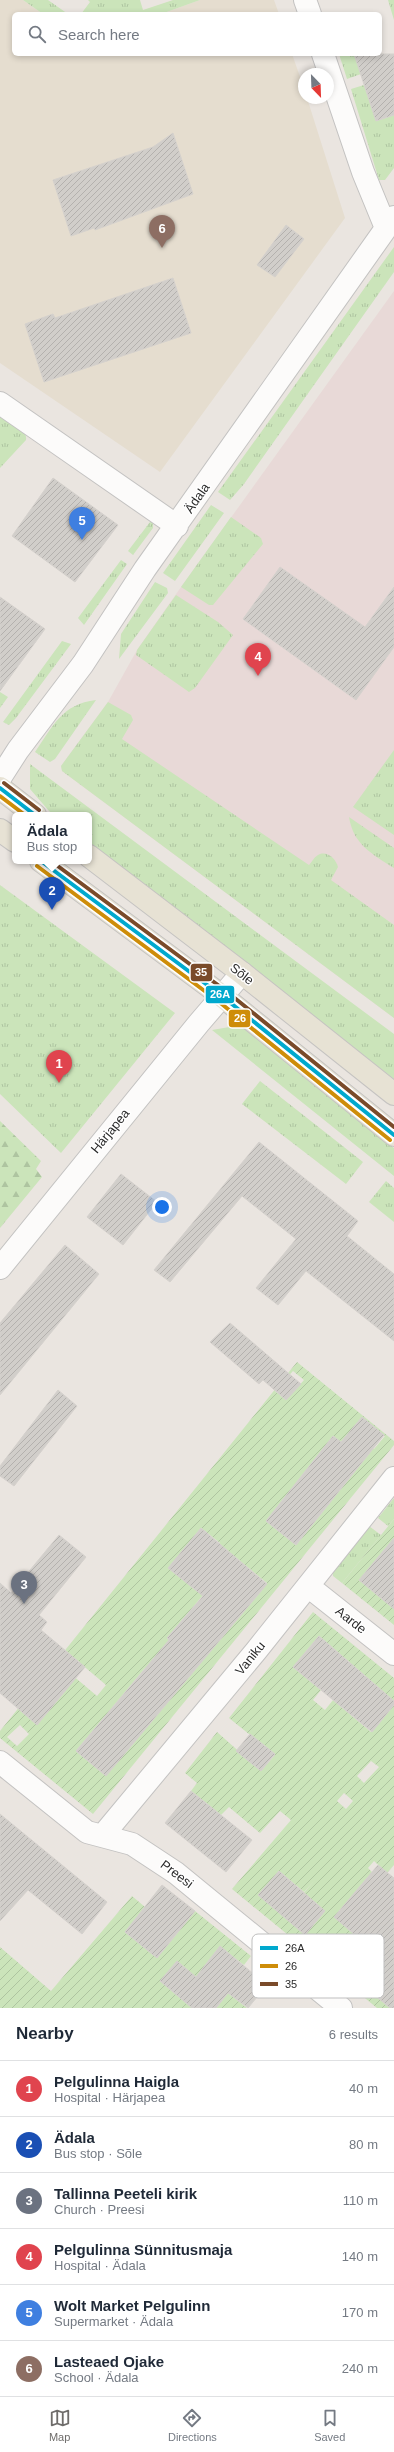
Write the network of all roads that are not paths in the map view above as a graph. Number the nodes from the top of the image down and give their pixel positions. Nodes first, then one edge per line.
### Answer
1 (305, 0) edge
2 (309, 12) edge
3 (324, 56) edge
4 (390, 222) edge
5 (0, 403) edge
6 (177, 526) junction
7 (0, 778) edge
8 (0, 788) edge
9 (31, 812) edge
10 (0, 830) edge
11 (12, 839) edge
12 (92, 858) edge
13 (45, 864) edge
14 (242, 973) junction
15 (222, 996) junction
16 (394, 1094) edge
17 (394, 1134) edge
18 (0, 1268) edge
19 (394, 1478) edge
20 (308, 1586) junction
21 (394, 1654) edge
22 (0, 1762) edge
23 (103, 1835) junction
24 (252, 1935) edge
25 (329, 1998) edge
26 (341, 2008) edge

1 - 2 street
3 - 4 street
4 - 6 street, Ädala
5 - 6 street
6 - 7 street, Ädala
8 - 9 main road
10 - 11 main road
12 - 14 main road, Sõle
13 - 15 main road
14 - 15 street, Härjapea
14 - 16 main road, Sõle
15 - 17 main road
15 - 18 street, Härjapea
19 - 20 street, Vaniku
20 - 21 street, Aarde
20 - 23 street, Vaniku
22 - 23 street, Preesi
23 - 24 street, Preesi
25 - 26 street, Preesi

